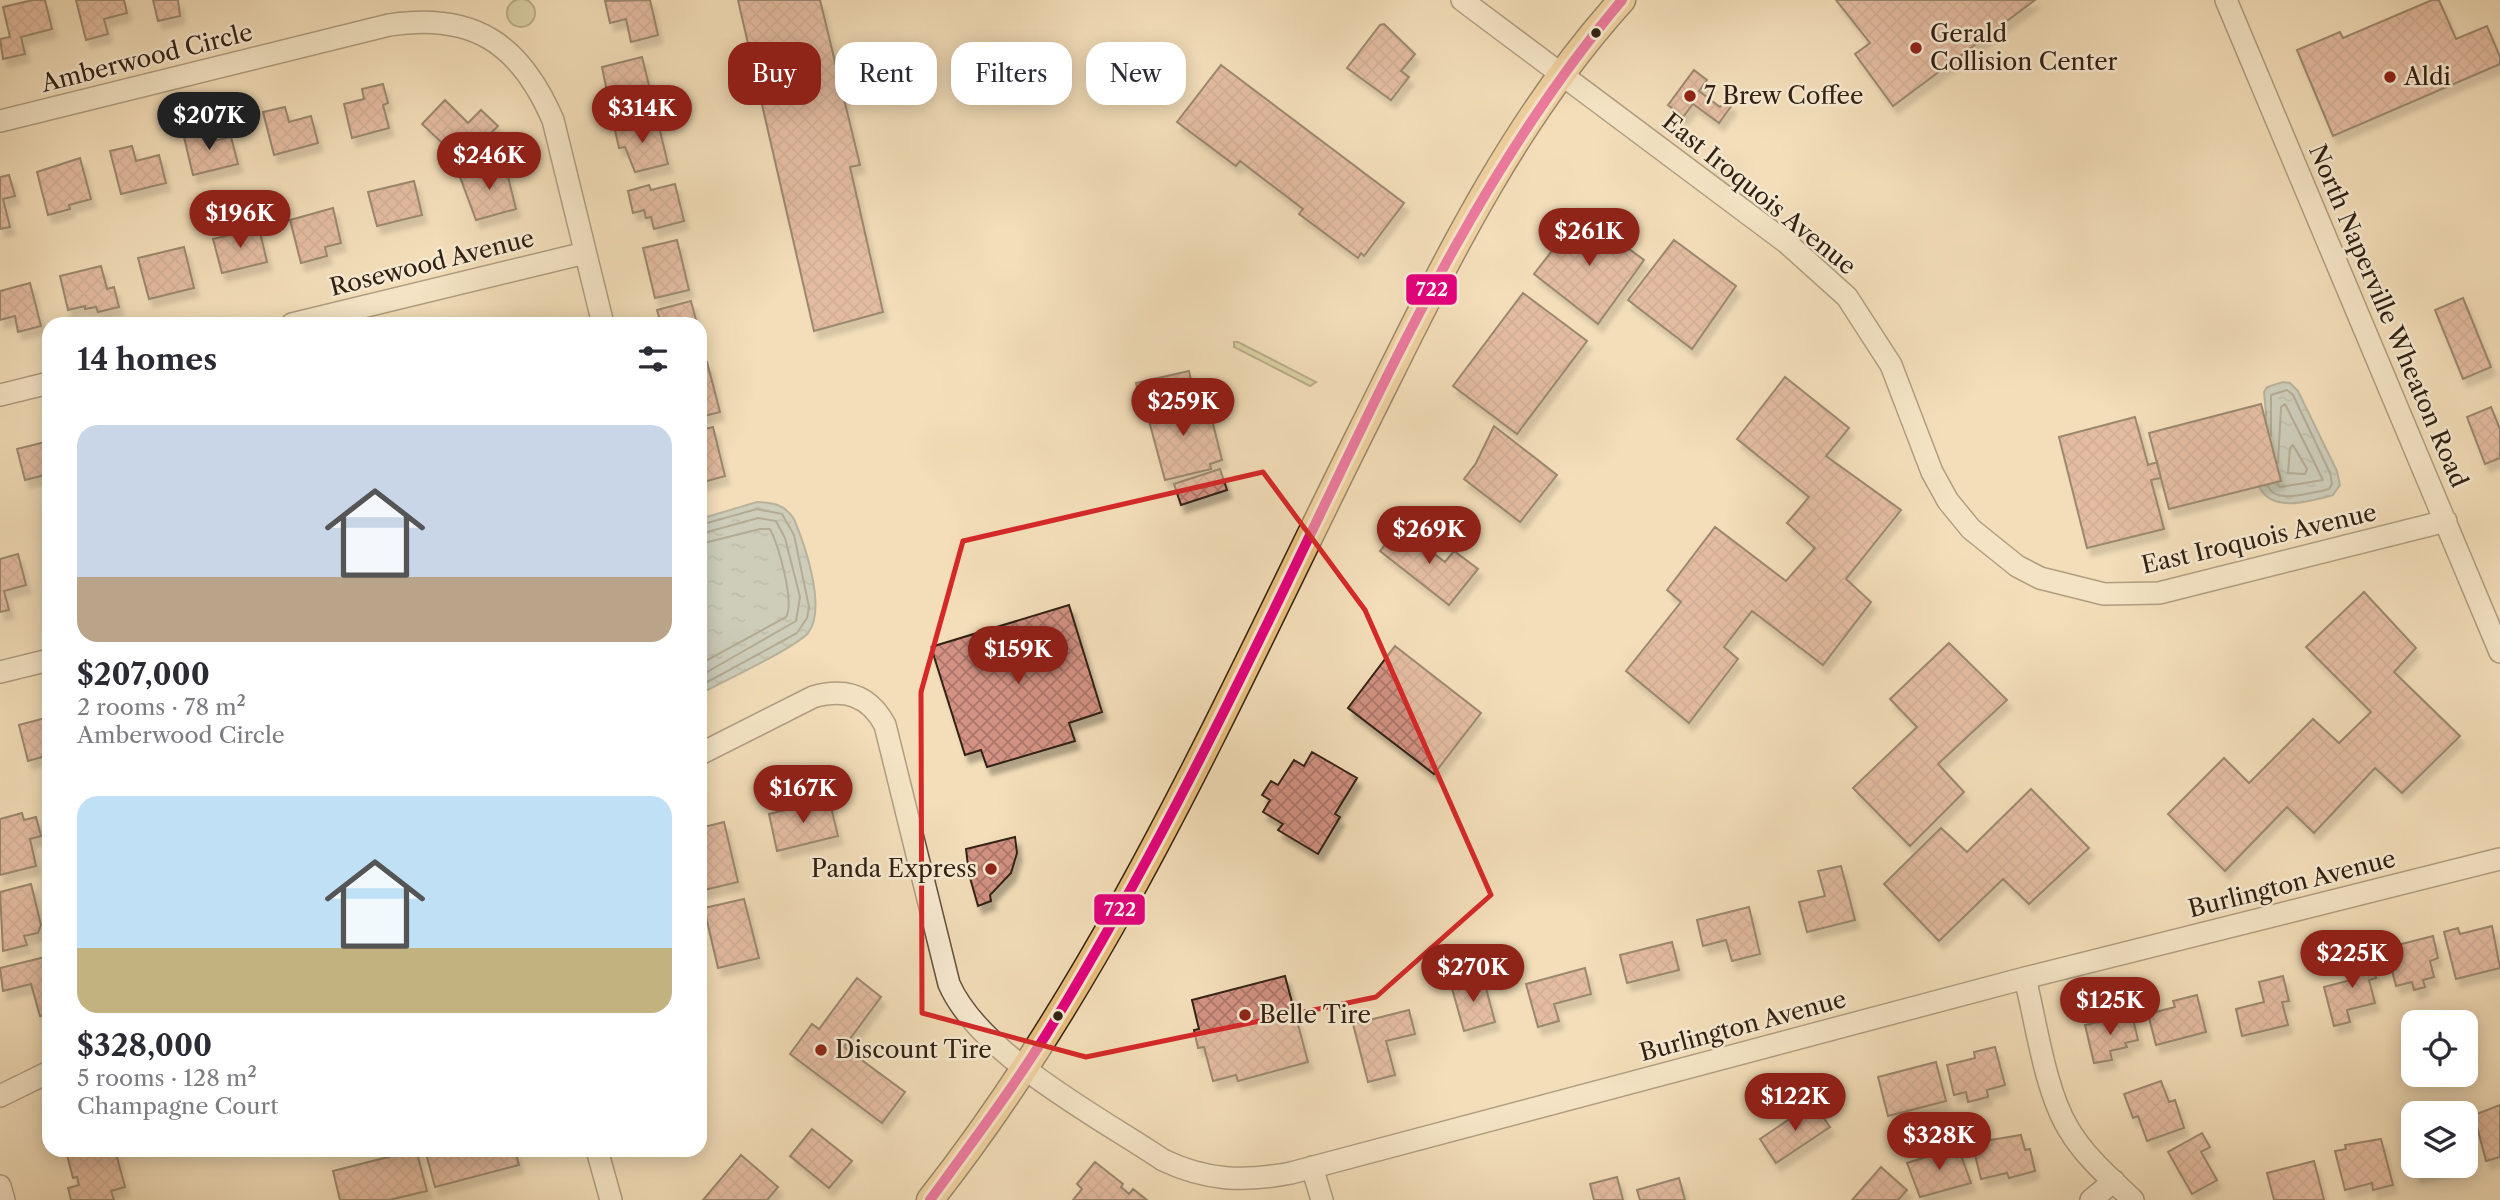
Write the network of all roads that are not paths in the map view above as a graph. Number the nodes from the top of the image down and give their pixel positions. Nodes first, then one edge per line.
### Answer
1 (1462, 0) edge
2 (1622, 0) edge
3 (2226, 0) edge
4 (1561, 74) junction
5 (0, 121) edge
6 (585, 253) junction
7 (321, 317) edge
8 (601, 317) edge
9 (42, 385) edge
10 (0, 395) edge
11 (2445, 521) junction
12 (2500, 652) edge
13 (42, 662) edge
14 (0, 672) edge
15 (707, 750) edge
16 (2500, 859) edge
17 (2025, 978) junction
18 (1024, 1066) junction
19 (42, 1075) edge
20 (0, 1096) edge
21 (599, 1157) edge
22 (1312, 1167) junction
23 (2114, 1181) junction
24 (0, 1186) edge
25 (4, 1200) edge
26 (611, 1200) edge
27 (930, 1200) edge
28 (1322, 1200) edge
29 (2091, 1200) edge
30 (2133, 1200) edge

1 - 4 street, East Iroquois Avenue
2 - 4 main road
3 - 11 street, North Naperville Wheaton Road
4 - 11 street, East Iroquois Avenue
4 - 18 main road
5 - 6 street, Amberwood Circle
6 - 7 street, Rosewood Avenue
6 - 8 street, Amberwood Circle
9 - 10 street
11 - 12 street, North Naperville Wheaton Road
13 - 14 street
15 - 18 street, Burlington Avenue
16 - 17 street, Burlington Avenue
17 - 22 street, Burlington Avenue
17 - 23 street
18 - 22 street, Burlington Avenue
18 - 27 main road
19 - 20 street
21 - 26 street
22 - 28 street
23 - 29 street
23 - 30 street
24 - 25 street

